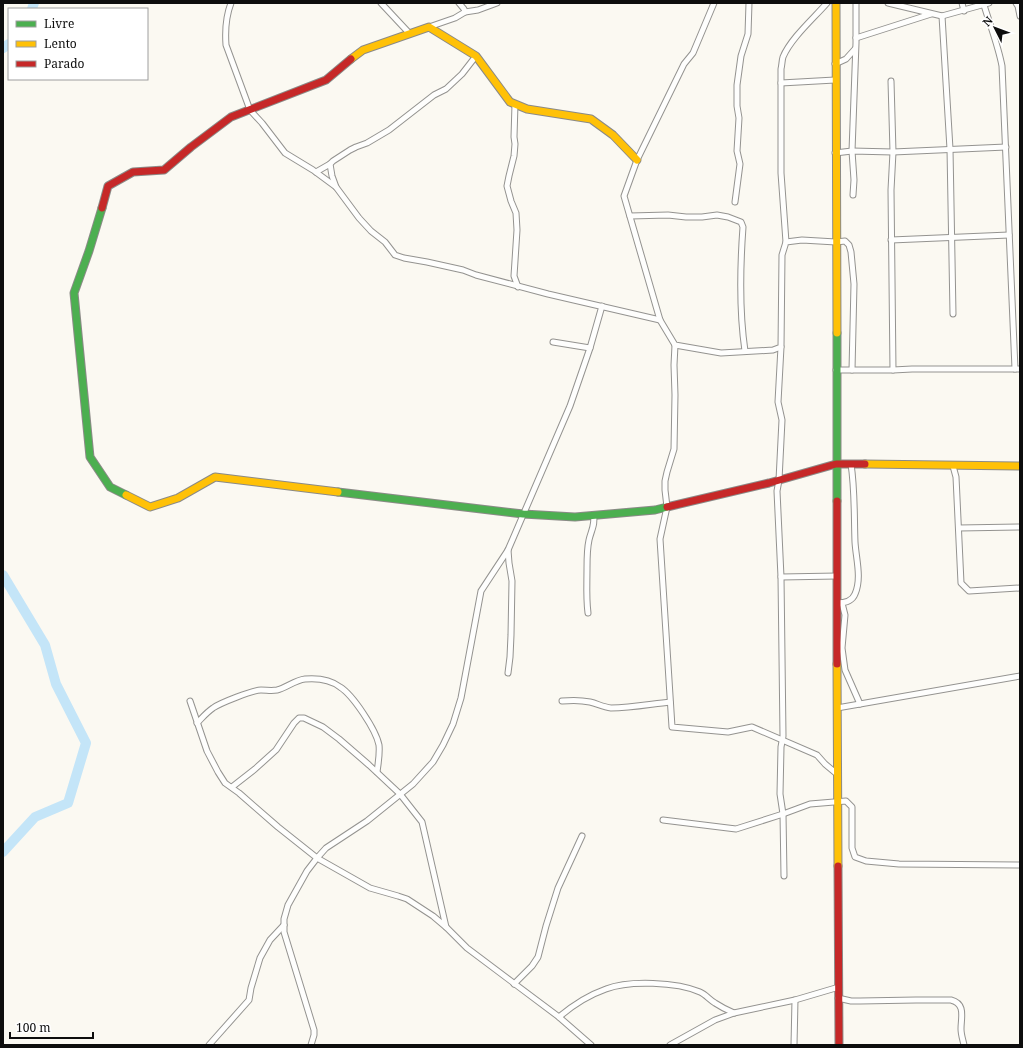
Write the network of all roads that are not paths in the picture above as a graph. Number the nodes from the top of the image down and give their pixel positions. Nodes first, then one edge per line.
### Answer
1 (231, 3) edge
2 (381, 3) edge
3 (459, 3) edge
4 (497, 3) edge
5 (714, 3) edge
6 (749, 3) edge
7 (827, 3) edge
8 (836, 3) edge
9 (856, 3) edge
10 (888, 3) edge
11 (962, 3) edge
12 (1016, 3) edge
13 (986, 4) edge
14 (964, 11) junction
15 (465, 12) junction
16 (932, 14) junction
17 (942, 16) junction
18 (1020, 16) edge
19 (429, 27) junction
20 (410, 34) junction
21 (856, 38) junction
22 (855, 50) junction
23 (476, 56) junction
24 (835, 64) junction
25 (835, 80) junction
26 (891, 81) dead end
27 (781, 83) junction
28 (515, 104) junction
29 (250, 110) junction
30 (1006, 146) junction
31 (950, 149) junction
32 (852, 151) junction
33 (892, 152) junction
34 (836, 153) junction
35 (637, 160) junction
36 (330, 164) junction
37 (316, 172) junction
38 (336, 187) junction
39 (853, 195) dead end
40 (735, 202) dead end
41 (630, 216) junction
42 (1009, 235) junction
43 (951, 238) junction
44 (891, 240) junction
45 (786, 242) junction
46 (836, 242) junction
47 (518, 286) junction
48 (602, 306) junction
49 (954, 314) dead end
50 (660, 320) junction
51 (553, 342) dead end
52 (675, 345) junction
53 (781, 347) junction
54 (590, 348) junction
55 (744, 351) junction
56 (1018, 369) edge
57 (836, 370) junction
58 (852, 370) junction
59 (893, 370) junction
60 (836, 464) junction
61 (850, 464) junction
62 (953, 466) junction
63 (1020, 466) edge
64 (779, 480) junction
65 (667, 507) junction
66 (523, 514) junction
67 (593, 515) junction
68 (1020, 526) edge
69 (959, 528) junction
70 (508, 550) junction
71 (836, 576) junction
72 (781, 577) junction
73 (1020, 588) edge
74 (840, 603) junction
75 (588, 613) dead end
76 (508, 673) dead end
77 (1020, 676) edge
78 (190, 701) dead end
79 (562, 701) dead end
80 (670, 702) junction
81 (860, 704) junction
82 (837, 708) junction
83 (197, 723) junction
84 (782, 741) junction
85 (377, 772) junction
86 (837, 774) junction
87 (232, 787) junction
88 (400, 794) junction
89 (838, 802) junction
90 (783, 814) junction
91 (663, 820) dead end
92 (582, 836) dead end
93 (317, 858) junction
94 (1020, 865) edge
95 (784, 876) dead end
96 (284, 925) junction
97 (446, 926) junction
98 (514, 984) junction
99 (838, 987) junction
100 (838, 998) junction
101 (795, 1000) junction
102 (734, 1013) junction
103 (559, 1017) junction
104 (209, 1045) edge
105 (311, 1045) edge
106 (591, 1045) edge
107 (670, 1045) edge
108 (794, 1045) edge
109 (839, 1045) edge
110 (964, 1045) edge

1 - 29 street
2 - 20 street
3 - 15 street
4 - 15 street
5 - 35 street
6 - 40 street
7 - 27 street
8 - 24 main road
9 - 21 street
10 - 16 street
11 - 14 street
12 - 18 street
13 - 14 street
13 - 30 street
14 - 17 street
15 - 19 street
16 - 17 street
16 - 21 street
17 - 31 street
19 - 20 main road
19 - 23 main road
20 - 29 main road
21 - 22 street
22 - 24 street
22 - 32 street
23 - 28 main road
23 - 36 street
24 - 25 main road
25 - 27 street
25 - 34 main road
26 - 33 street
27 - 45 street
28 - 35 main road
28 - 47 street
29 - 37 street
29 - 66 main road
30 - 31 street
30 - 42 street
31 - 33 street
31 - 43 street
32 - 33 street
32 - 34 street
32 - 39 street
33 - 44 street
34 - 46 main road
35 - 41 street
36 - 37 street
36 - 38 street
37 - 38 street
38 - 47 street
41 - 50 street
41 - 55 street
42 - 43 street
42 - 56 street
43 - 44 street
43 - 49 street
44 - 59 street
45 - 46 street
45 - 53 street
46 - 57 main road
46 - 58 street
47 - 48 street
48 - 50 street
48 - 54 street
50 - 52 street
51 - 54 street
52 - 55 street
52 - 65 street
53 - 55 street
53 - 64 street
54 - 66 street
56 - 59 street
57 - 58 street
57 - 60 main road
58 - 59 street
60 - 61 main road
60 - 64 main road
60 - 71 main road
61 - 62 main road
61 - 74 street
62 - 63 main road
62 - 69 street
64 - 65 main road
64 - 72 street
65 - 67 main road
65 - 80 street
66 - 67 main road
66 - 70 street
67 - 75 street
68 - 69 street
69 - 73 street
70 - 76 street
70 - 88 street
71 - 72 street
71 - 74 main road
72 - 84 street
74 - 81 street
74 - 82 main road
77 - 81 street
78 - 83 street
79 - 80 street
80 - 84 street
81 - 82 street
82 - 86 main road
83 - 85 street
83 - 87 street
84 - 86 street
84 - 90 street
85 - 87 street
85 - 88 street
86 - 89 main road
87 - 93 street
88 - 93 street
88 - 97 street
89 - 90 street
89 - 94 street
89 - 99 main road
90 - 91 street
90 - 95 street
92 - 98 street
93 - 96 street
93 - 97 street
96 - 104 street
96 - 105 street
97 - 98 street
98 - 103 street
99 - 100 main road
99 - 101 street
100 - 109 main road
100 - 110 street
101 - 102 street
101 - 108 street
102 - 103 street
102 - 107 street
103 - 106 street

